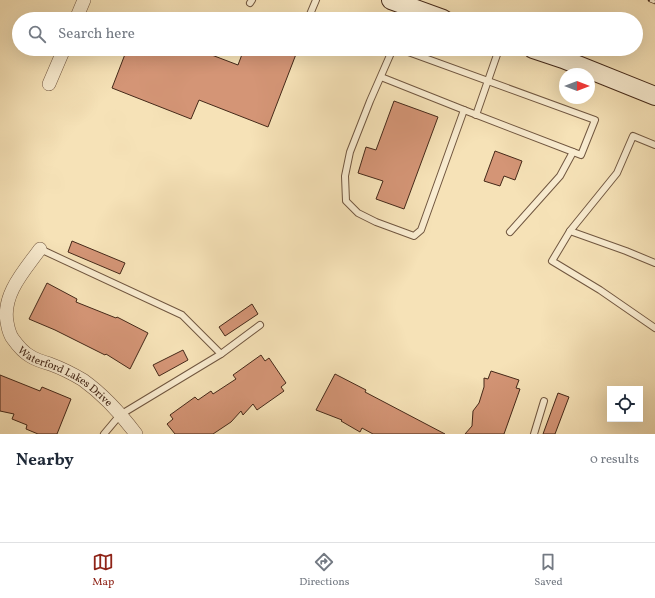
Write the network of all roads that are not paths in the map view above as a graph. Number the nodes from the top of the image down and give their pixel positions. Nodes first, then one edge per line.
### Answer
1 (84, 0) edge
2 (316, 0) edge
3 (391, 0) edge
4 (79, 12) edge
5 (311, 12) edge
6 (414, 12) edge
7 (61, 56) edge
8 (390, 56) edge
9 (419, 56) edge
10 (497, 56) edge
11 (556, 56) edge
12 (381, 78) junction
13 (488, 81) junction
14 (49, 84) dead end
15 (655, 96) edge
16 (464, 110) junction
17 (476, 115) junction
18 (655, 145) edge
19 (573, 152) junction
20 (570, 230) junction
21 (510, 232) dead end
22 (40, 249) joint
23 (655, 263) edge
24 (260, 325) dead end
25 (655, 328) edge
26 (221, 354) junction
27 (544, 401) dead end
28 (120, 415) junction
29 (104, 434) edge
30 (136, 434) edge
31 (534, 434) edge

1 - 4 street
2 - 5 lane
3 - 6 main road
7 - 14 street
8 - 12 lane
9 - 13 lane
10 - 13 lane
11 - 15 main road
12 - 16 lane
12 - 16 lane
13 - 17 lane
13 - 19 lane
16 - 17 lane
17 - 19 lane
18 - 20 lane
19 - 21 lane
20 - 23 lane
20 - 25 lane
22 - 26 lane
22 - 28 street, Waterford Lakes Drive
24 - 26 lane
26 - 28 lane
27 - 31 lane
28 - 29 lane
28 - 30 street, Waterford Lakes Drive

